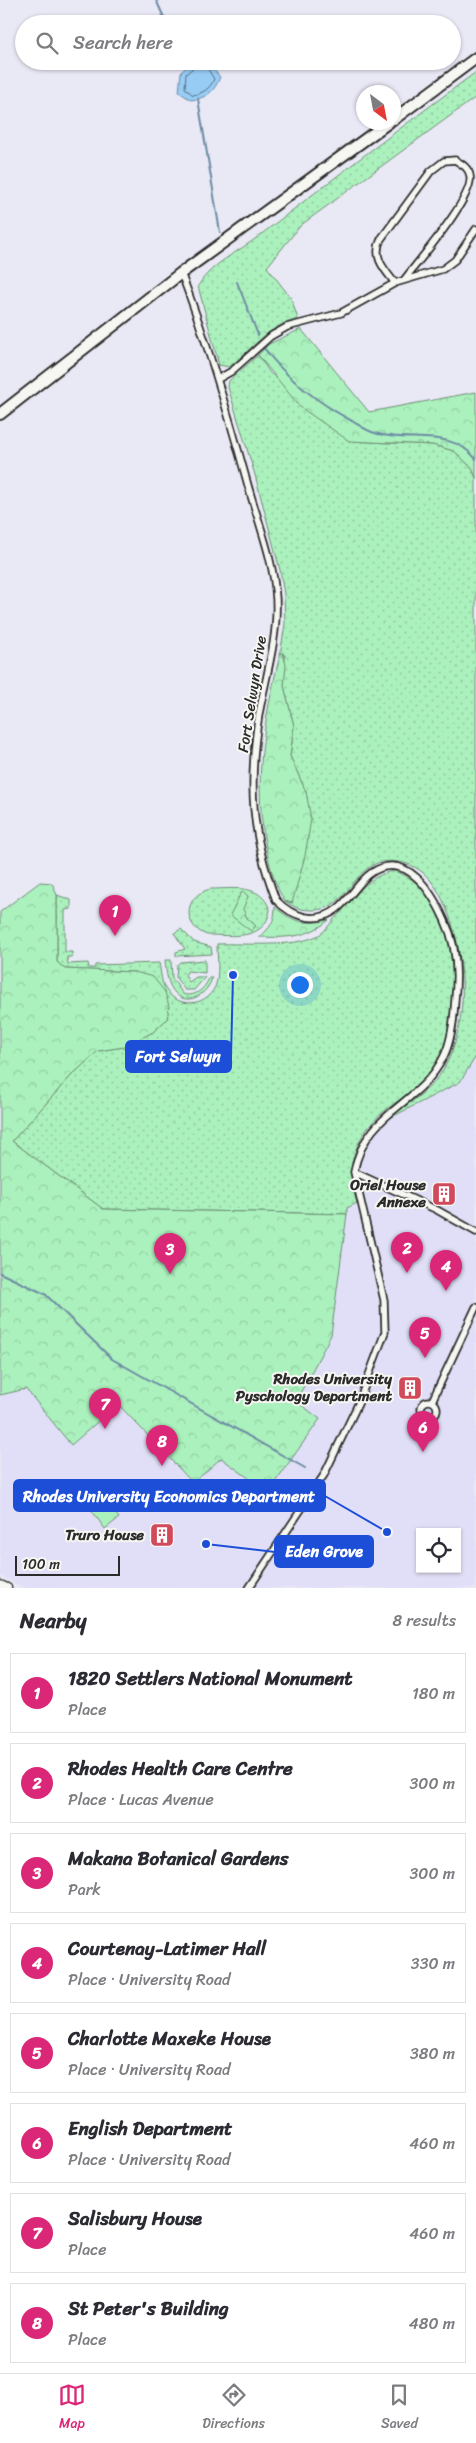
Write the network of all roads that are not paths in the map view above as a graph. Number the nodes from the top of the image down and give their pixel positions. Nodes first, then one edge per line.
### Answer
1 (476, 58) edge
2 (461, 69) edge
3 (460, 70) edge
4 (401, 114) edge
5 (378, 130) edge
6 (476, 229) edge
7 (181, 273) junction
8 (404, 280) junction
9 (394, 283) junction
10 (218, 379) junction
11 (0, 414) edge
12 (354, 1172) junction
13 (476, 1232) edge
14 (476, 1307) edge
15 (432, 1401) dead end
16 (0, 1584) edge
17 (7, 1588) edge
18 (249, 1588) edge

1 - 2 highway
3 - 4 highway
5 - 7 highway
6 - 8 street
7 - 10 street, Fort Selwyn Drive
7 - 11 highway
8 - 9 street
8 - 9 street
9 - 10 street
10 - 12 street, Fort Selwyn Drive
12 - 13 street
12 - 18 street
14 - 15 street
16 - 17 main road

